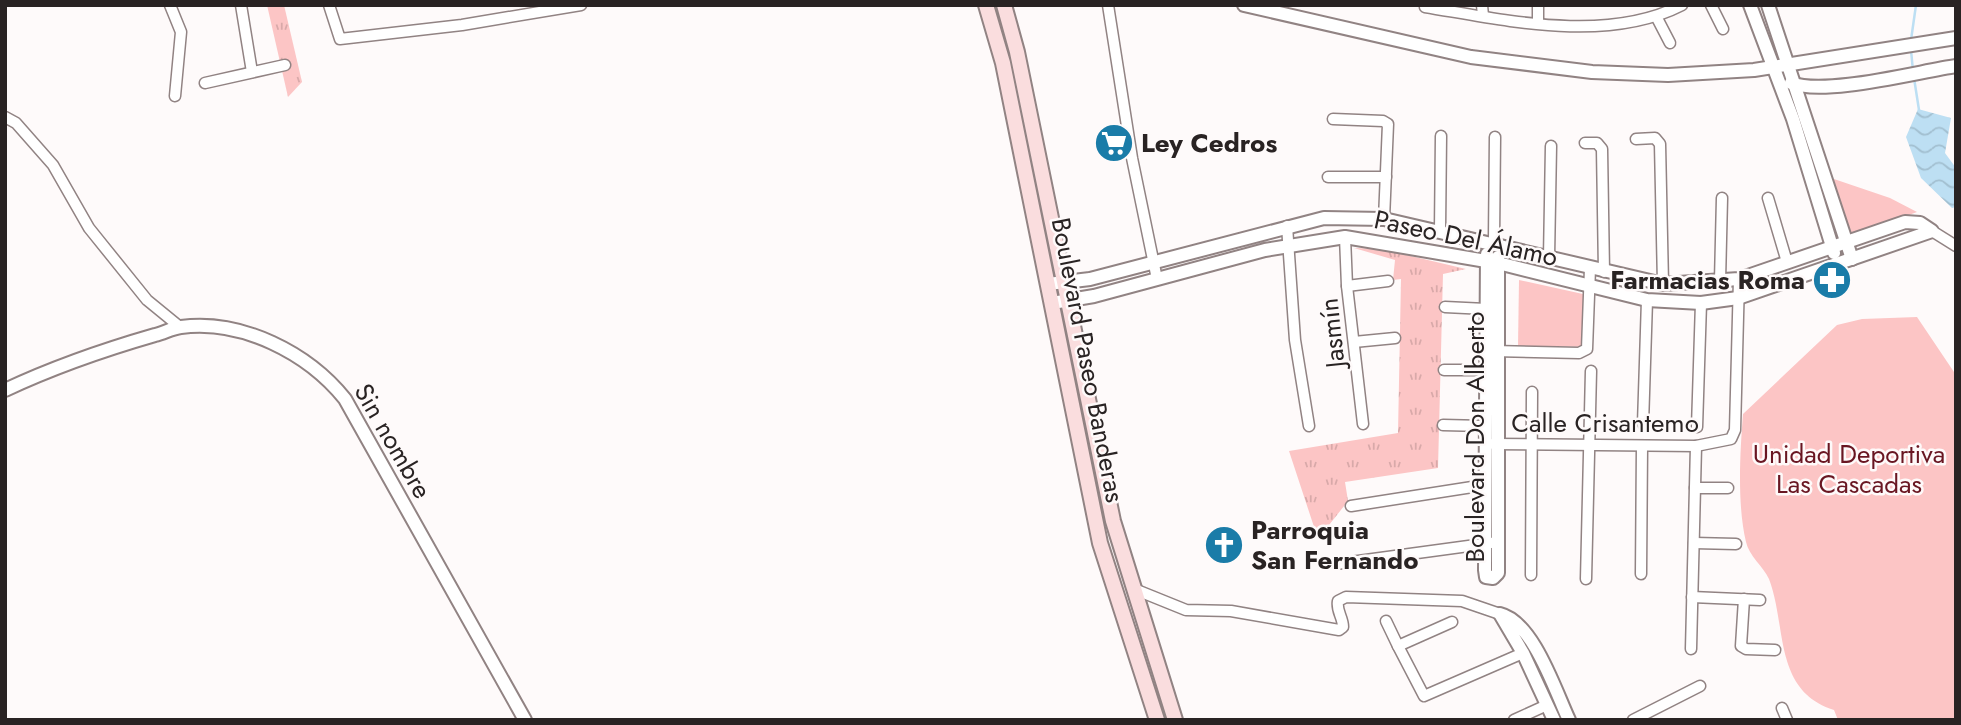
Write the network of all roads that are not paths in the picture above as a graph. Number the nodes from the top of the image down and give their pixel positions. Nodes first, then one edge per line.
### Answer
1 (170, 5) edge
2 (241, 5) edge
3 (580, 5) edge
4 (986, 5) edge
5 (1108, 5) edge
6 (1244, 5) edge
7 (1538, 5) edge
8 (1682, 5) edge
9 (1712, 5) edge
10 (1750, 5) edge
11 (1768, 5) edge
12 (331, 6) edge
13 (1424, 7) edge
14 (1006, 9) edge
15 (1483, 11) edge
16 (1657, 18) junction
17 (1538, 23) junction
18 (1723, 29) dead end
19 (1956, 38) edge
20 (1670, 43) dead end
21 (1788, 64) junction
22 (285, 65) dead end
23 (1774, 65) junction
24 (1956, 66) edge
25 (1754, 70) junction
26 (252, 72) junction
27 (1779, 78) junction
28 (205, 83) dead end
29 (1796, 85) junction
30 (175, 96) dead end
31 (5, 117) edge
32 (1333, 119) dead end
33 (1441, 136) dead end
34 (1495, 137) dead end
35 (1636, 139) dead end
36 (1585, 143) dead end
37 (1551, 146) dead end
38 (1328, 177) dead end
39 (1386, 177) junction
40 (1722, 198) dead end
41 (1768, 198) dead end
42 (1384, 219) junction
43 (1287, 226) junction
44 (1440, 230) junction
45 (1932, 231) junction
46 (1260, 232) junction
47 (1345, 237) junction
48 (1846, 241) junction
49 (1493, 243) junction
50 (1290, 245) junction
51 (1956, 246) edge
52 (1833, 247) junction
53 (1265, 250) junction
54 (1549, 258) junction
55 (1852, 259) junction
56 (1153, 262) junction
57 (1492, 262) junction
58 (1787, 262) junction
59 (1838, 264) junction
60 (1590, 268) junction
61 (1604, 272) junction
62 (1157, 279) junction
63 (1740, 279) junction
64 (1388, 281) dead end
65 (1720, 281) junction
66 (1066, 282) junction
67 (1048, 284) junction
68 (1662, 284) junction
69 (1347, 286) junction
70 (1588, 287) junction
71 (1738, 298) junction
72 (1647, 300) junction
73 (1070, 301) junction
74 (1052, 303) junction
75 (1701, 303) junction
76 (1446, 307) dead end
77 (1486, 309) junction
78 (180, 327) junction
79 (1395, 338) dead end
80 (1353, 342) junction
81 (1492, 351) junction
82 (1444, 370) dead end
83 (1484, 370) junction
84 (1591, 371) dead end
85 (5, 390) edge
86 (1532, 392) dead end
87 (1363, 424) dead end
88 (1443, 425) dead end
89 (1643, 425) dead end
90 (1309, 426) dead end
91 (1485, 426) junction
92 (1697, 428) dead end
93 (1485, 444) junction
94 (1499, 445) junction
95 (1530, 446) junction
96 (1642, 446) junction
97 (1696, 446) junction
98 (1589, 447) junction
99 (1485, 485) junction
100 (1695, 488) junction
101 (1728, 488) dead end
102 (1351, 506) dead end
103 (1492, 542) junction
104 (1694, 543) junction
105 (1736, 544) dead end
106 (1336, 564) dead end
107 (1641, 574) dead end
108 (1531, 575) dead end
109 (1586, 579) dead end
110 (1134, 589) junction
111 (1692, 597) junction
112 (1744, 599) junction
113 (1760, 600) dead end
114 (1500, 614) junction
115 (1385, 621) dead end
116 (1452, 622) dead end
117 (1398, 646) junction
118 (1691, 649) dead end
119 (1776, 650) dead end
120 (1523, 653) junction
121 (1700, 687) dead end
122 (1547, 705) junction
123 (1782, 708) dead end
124 (525, 720) edge
125 (1157, 720) edge
126 (1175, 720) edge
127 (1514, 720) edge
128 (1554, 720) edge
129 (1569, 720) edge
130 (1633, 720) edge
131 (1787, 720) edge

1 - 30 street
2 - 26 street
3 - 12 street
4 - 67 main road, Boulevard Paseo Banderas
5 - 56 street
6 - 25 street
7 - 17 street
8 - 16 street
9 - 18 street
10 - 23 street
11 - 21 street
13 - 15 street
14 - 66 main road, Boulevard Paseo Banderas
15 - 17 street
16 - 17 street
16 - 20 street
19 - 21 street
21 - 23 street
21 - 29 street
22 - 26 street
23 - 25 street
23 - 27 street
24 - 29 street
25 - 27 street
26 - 28 street
27 - 29 street
27 - 52 street
29 - 48 street
31 - 78 street
32 - 39 street
33 - 44 street
34 - 49 street
35 - 68 street
36 - 61 street
37 - 54 street
38 - 39 street
39 - 42 street
40 - 65 street
41 - 58 street
42 - 43 street, Paseo Del Álamo
42 - 44 street, Paseo Del Álamo
43 - 46 street, Paseo Del Álamo
43 - 50 street
44 - 49 street, Paseo Del Álamo
45 - 48 street, Paseo Del Álamo
45 - 51 street
45 - 55 street, Paseo Del Álamo
46 - 53 street
46 - 56 street, Paseo Del Álamo
47 - 50 street, Paseo Del Álamo
47 - 57 street, Paseo Del Álamo
47 - 69 street, Jasmín
48 - 52 street, Paseo Del Álamo
48 - 55 street
49 - 54 street, Paseo Del Álamo
49 - 57 street, Boulevard Don Alberto
50 - 53 street, Paseo Del Álamo
50 - 90 street
52 - 58 street, Paseo Del Álamo
52 - 59 street
53 - 62 street, Paseo Del Álamo
54 - 60 street, Paseo Del Álamo
55 - 59 street, Paseo Del Álamo
56 - 62 street
56 - 66 street, Paseo Del Álamo
57 - 70 street, Paseo Del Álamo
57 - 77 street, Boulevard Don Alberto
57 - 81 street, Boulevard Don Alberto
58 - 63 street, Paseo Del Álamo
59 - 71 street, Paseo Del Álamo
60 - 61 street, Paseo Del Álamo
60 - 70 street
61 - 68 street, Paseo Del Álamo
62 - 73 street, Paseo Del Álamo
63 - 65 street, Paseo Del Álamo
63 - 71 street, Calle Crisantemo
64 - 69 street
65 - 68 street, Paseo Del Álamo
66 - 67 street, Paseo Del Álamo
66 - 73 main road, Boulevard Paseo Banderas
67 - 74 main road, Boulevard Paseo Banderas
69 - 80 street, Jasmín
70 - 72 street, Paseo Del Álamo
70 - 81 street
71 - 75 street, Paseo Del Álamo
71 - 97 street, Calle Crisantemo
72 - 75 street, Paseo Del Álamo
72 - 89 street
73 - 74 street, Paseo Del Álamo
73 - 110 main road, Boulevard Paseo Banderas
74 - 125 main road, Boulevard Paseo Banderas
75 - 92 street
76 - 77 street
77 - 81 street, Boulevard Don Alberto
78 - 85 street, Sin nombre
78 - 124 street, Sin nombre
79 - 80 street
80 - 87 street, Jasmín
81 - 83 street, Boulevard Don Alberto
81 - 94 street, Boulevard Don Alberto
82 - 83 street
83 - 91 street, Boulevard Don Alberto
84 - 98 street
86 - 95 street
88 - 91 street
91 - 93 street, Boulevard Don Alberto
93 - 94 street, Calle Crisantemo
93 - 99 street, Boulevard Don Alberto
94 - 95 street, Calle Crisantemo
94 - 103 street, Boulevard Don Alberto
95 - 98 street, Calle Crisantemo
95 - 108 street
96 - 97 street, Calle Crisantemo
96 - 98 street, Calle Crisantemo
96 - 107 street
97 - 100 street
98 - 109 street
99 - 102 street
99 - 103 street, Boulevard Don Alberto
100 - 101 street
100 - 104 street
103 - 106 street
104 - 105 street
104 - 111 street
110 - 114 street
110 - 126 main road, Boulevard Paseo Banderas
111 - 112 street
111 - 118 street
112 - 113 street
112 - 119 street
114 - 120 street
114 - 129 street
115 - 117 street
116 - 117 street
117 - 120 street
120 - 122 street
121 - 130 street
122 - 127 street
122 - 128 street
123 - 131 street

